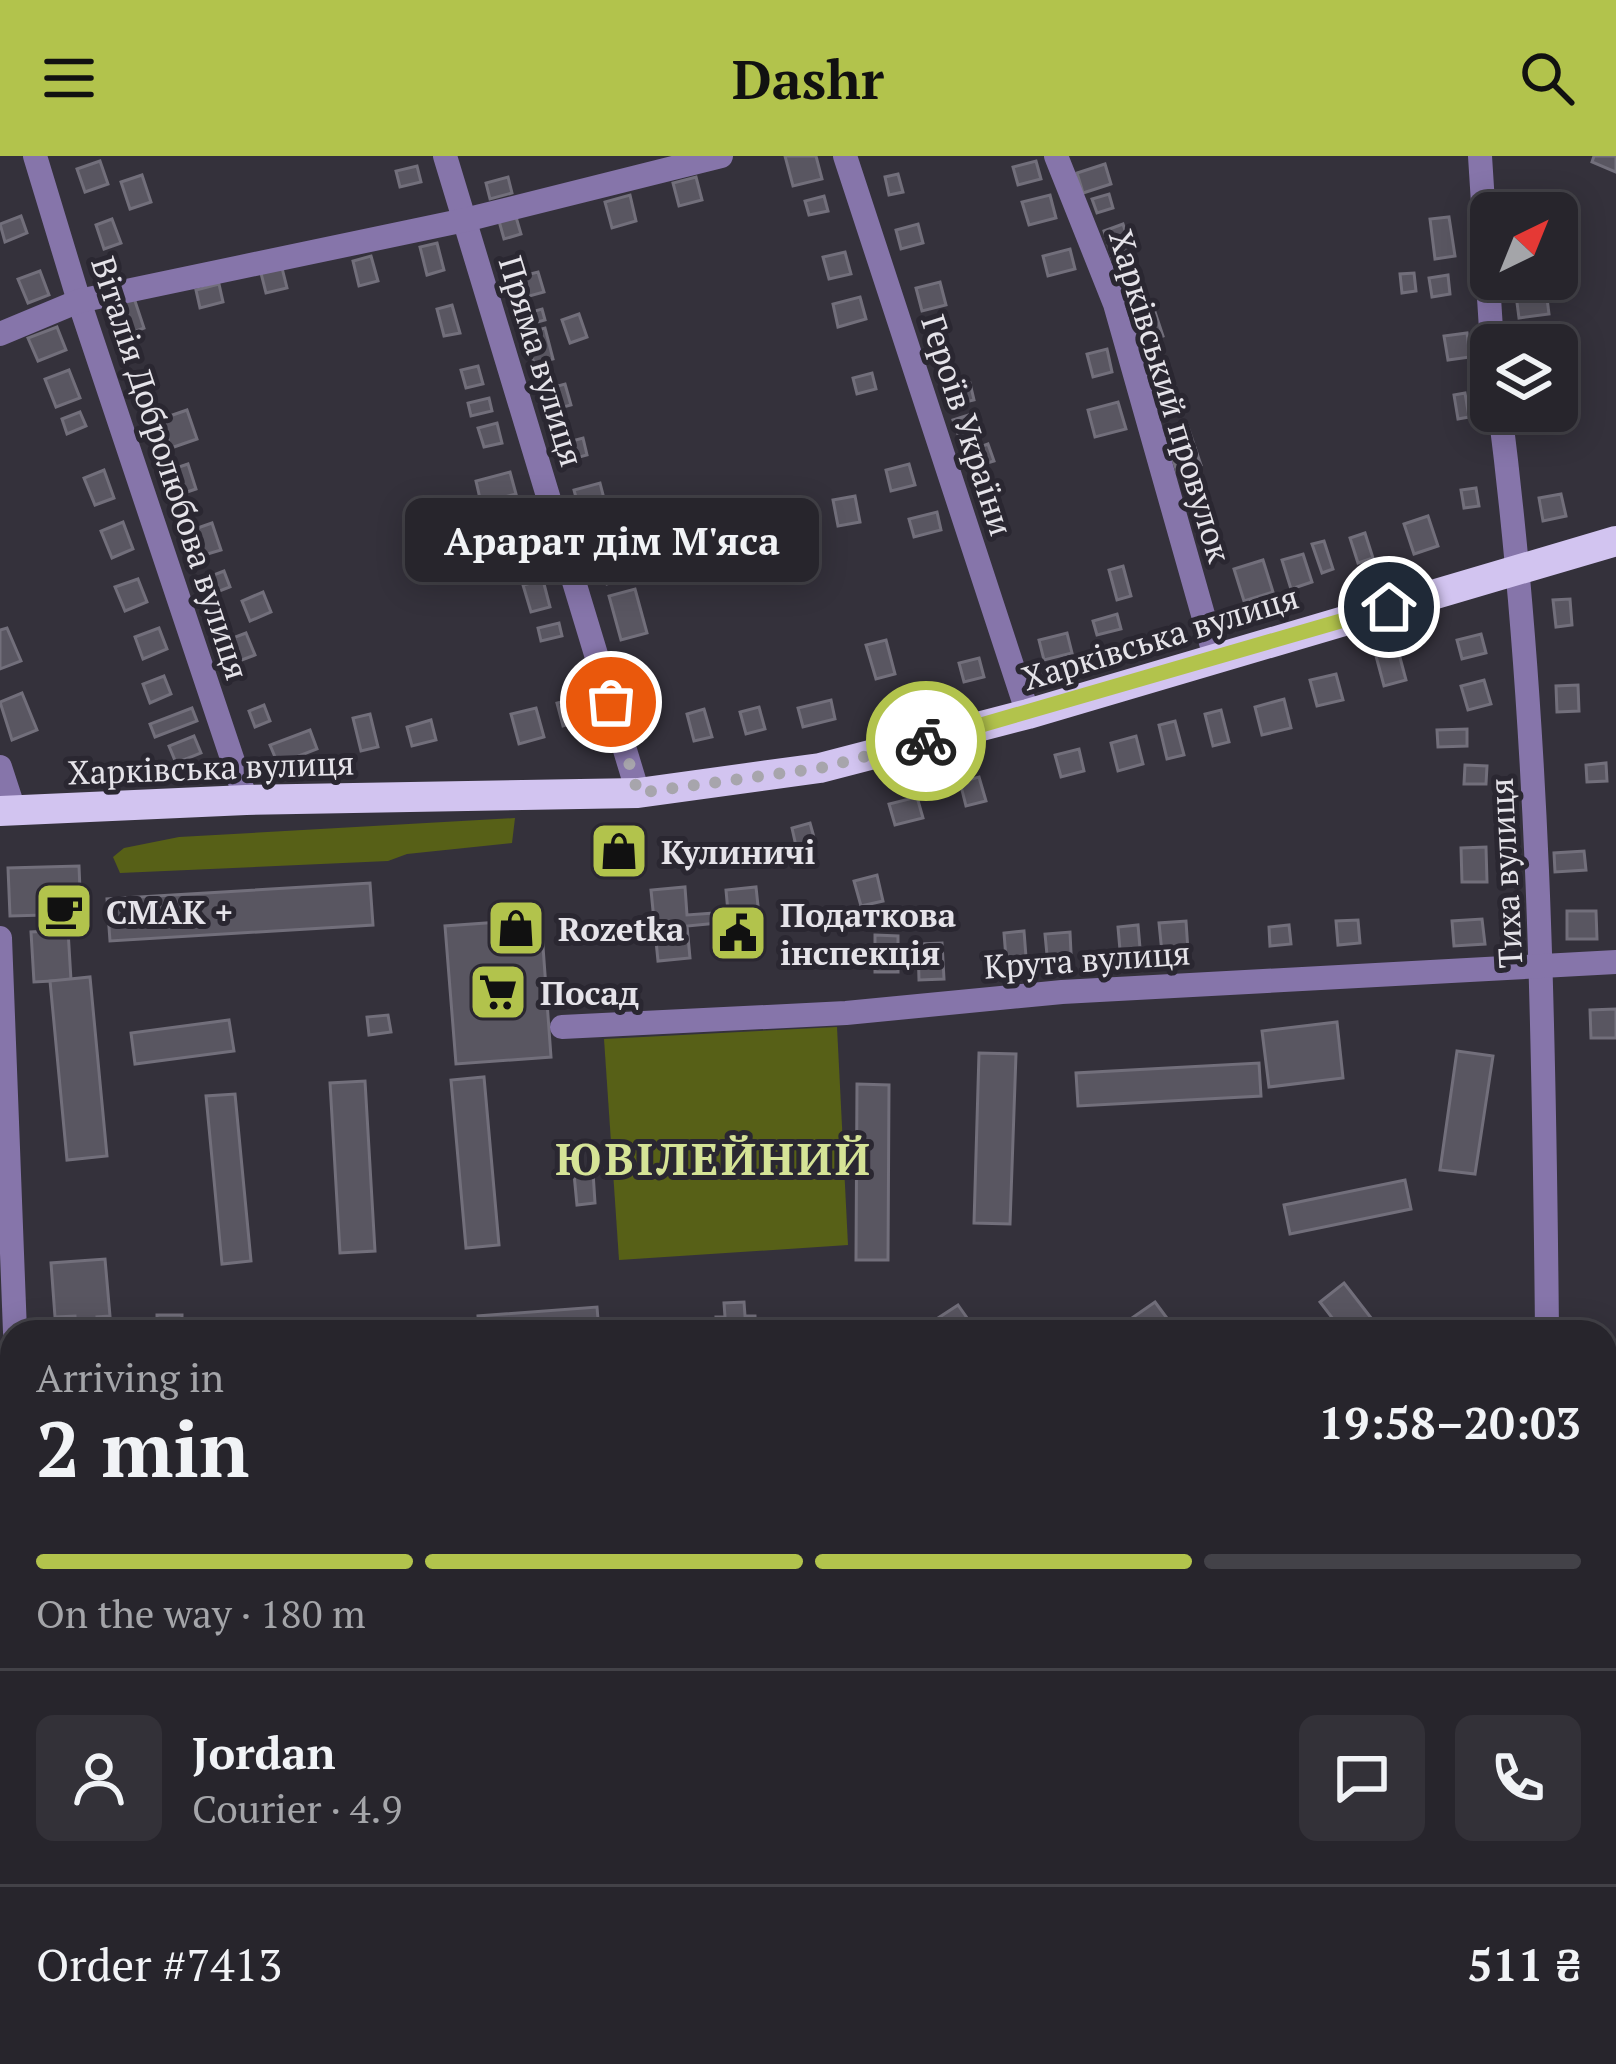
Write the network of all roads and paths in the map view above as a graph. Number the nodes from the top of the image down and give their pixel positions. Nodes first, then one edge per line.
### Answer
1 (35, 156) edge
2 (445, 156) edge
3 (721, 156) edge
4 (845, 156) edge
5 (1056, 156) edge
6 (1480, 156) edge
7 (465, 220) junction
8 (79, 302) junction
9 (1491, 324) edge
10 (0, 334) edge
11 (1503, 432) edge
12 (1616, 541) edge
13 (1520, 569) junction
14 (1215, 657) junction
15 (1028, 714) junction
16 (0, 767) edge
17 (638, 793) junction
18 (246, 800) junction
19 (7, 810) edge
20 (0, 938) edge
21 (1616, 962) edge
22 (1544, 965) junction
23 (562, 1027) dead end
24 (15, 1320) edge
25 (1547, 1320) edge

1 - 8 street, Віталія Добролюбова вулиця
2 - 7 street, Пряма вулиця
3 - 7 street
4 - 15 street, Героїв України
5 - 14 street, Харківський провулок
6 - 9 street
7 - 8 street
7 - 17 street, Пряма вулиця
8 - 10 street
8 - 18 street, Віталія Добролюбова вулиця
11 - 13 street, Тиха вулиця
12 - 13 main road, Харківська вулиця
13 - 14 main road, Харківська вулиця
13 - 22 street, Тиха вулиця
14 - 15 main road, Харківська вулиця
15 - 17 main road, Харківська вулиця
16 - 19 street
17 - 18 main road, Харківська вулиця
18 - 19 main road, Харківська вулиця
20 - 24 street
21 - 22 street, Крута вулиця
22 - 23 street, Крута вулиця
22 - 25 street, Тиха вулиця

